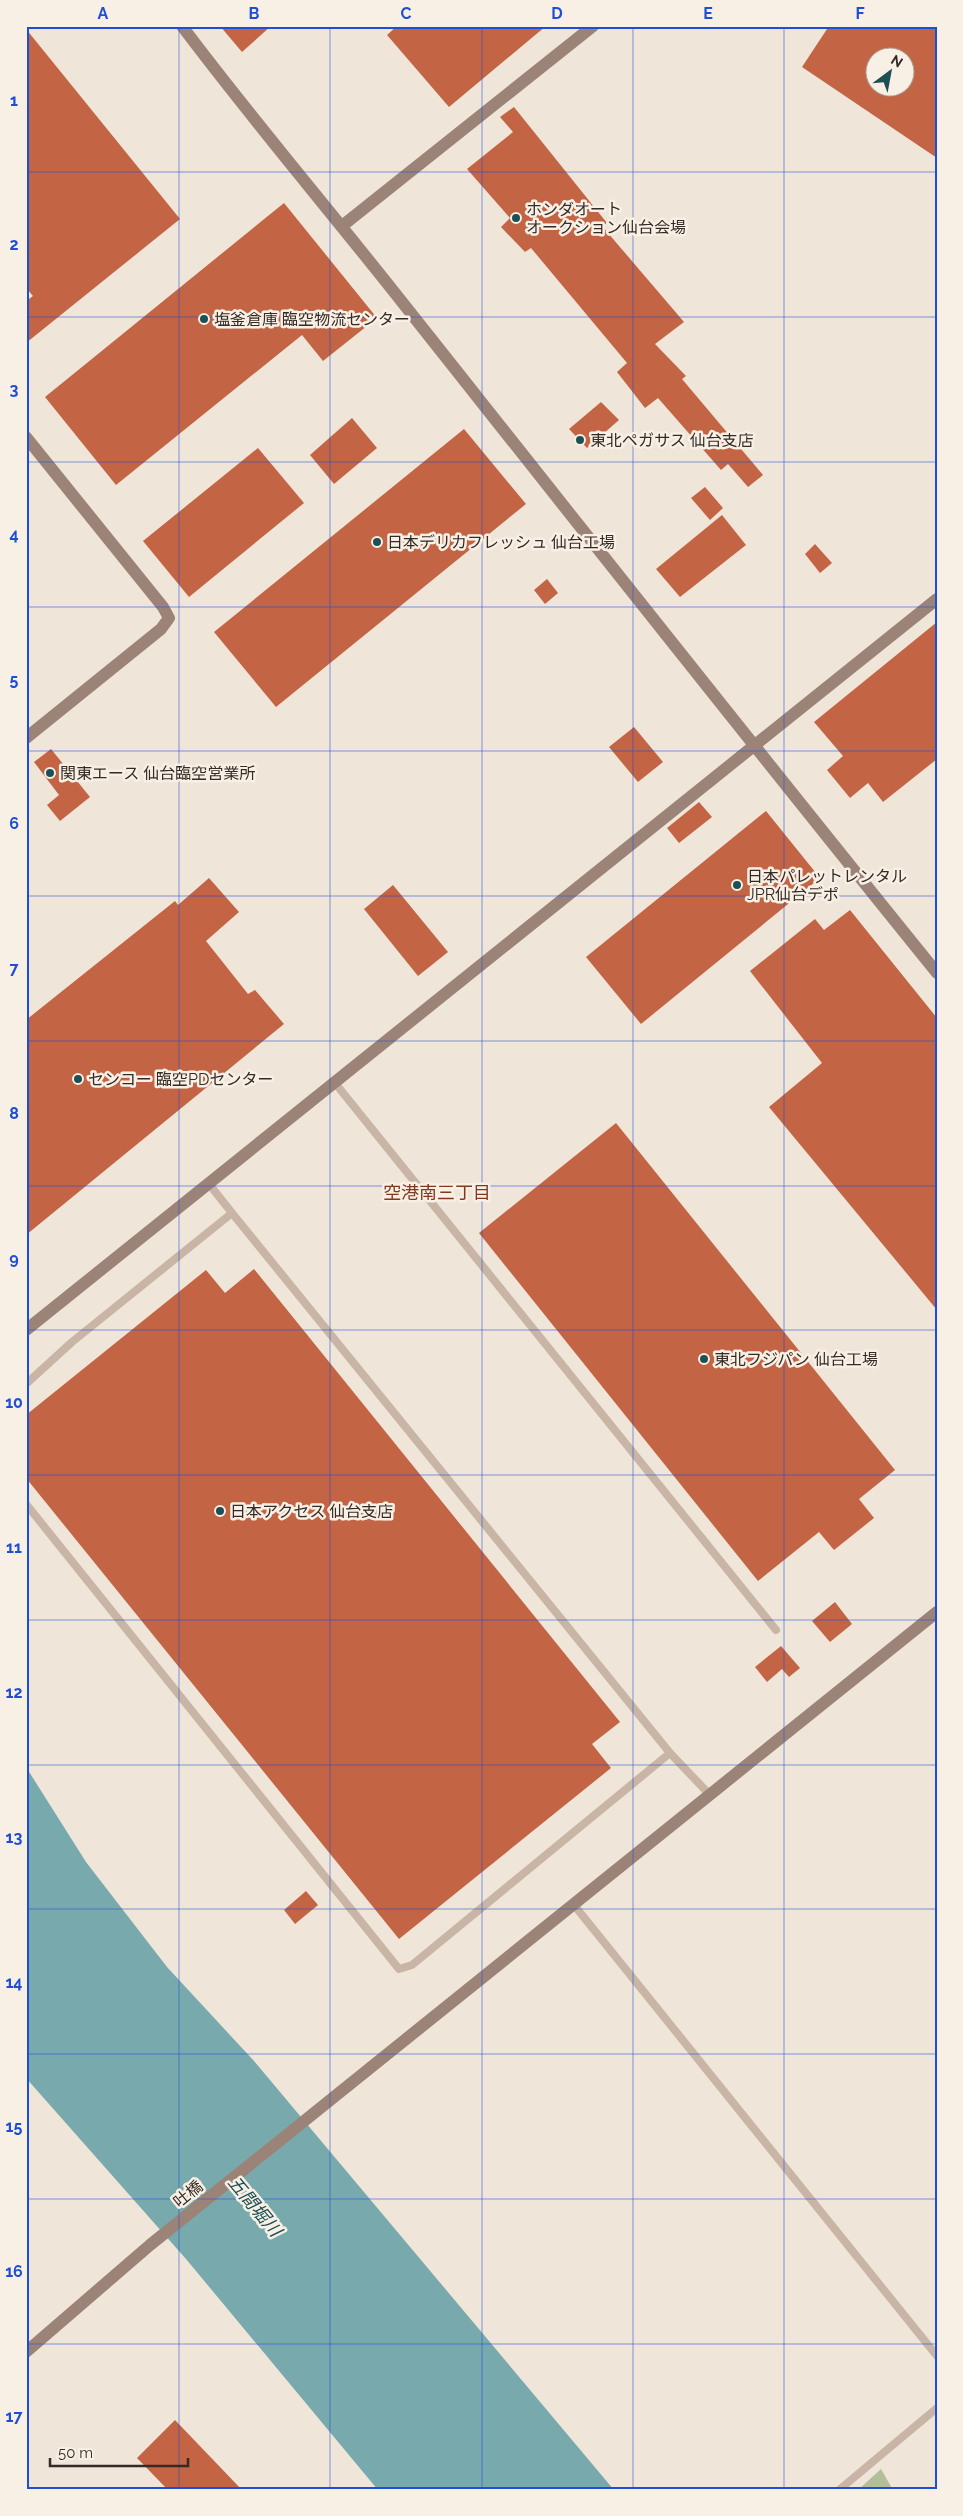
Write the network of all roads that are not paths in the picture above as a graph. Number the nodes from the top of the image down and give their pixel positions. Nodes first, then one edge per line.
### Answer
1 (182, 26) edge
2 (593, 26) edge
3 (342, 226) junction
4 (26, 436) edge
5 (937, 599) edge
6 (26, 738) edge
7 (754, 747) junction
8 (937, 973) edge
9 (335, 1083) junction
10 (209, 1184) junction
11 (232, 1213) junction
12 (26, 1330) edge
13 (26, 1384) edge
14 (26, 1504) edge
15 (937, 1612) edge
16 (776, 1630) dead end
17 (670, 1753) junction
18 (710, 1795) junction
19 (574, 1905) junction
20 (26, 2352) edge
21 (937, 2356) edge
22 (937, 2408) edge
23 (839, 2490) edge

1 - 3 street
2 - 3 street
3 - 7 street
4 - 6 street
5 - 7 street
7 - 8 street
7 - 9 street
9 - 10 street
9 - 16 lane
10 - 11 lane
10 - 12 street
11 - 13 lane
11 - 17 lane
14 - 17 lane
15 - 18 street, 吐橋
17 - 18 lane
18 - 19 street, 吐橋
19 - 20 street, 吐橋
19 - 21 lane
22 - 23 lane

